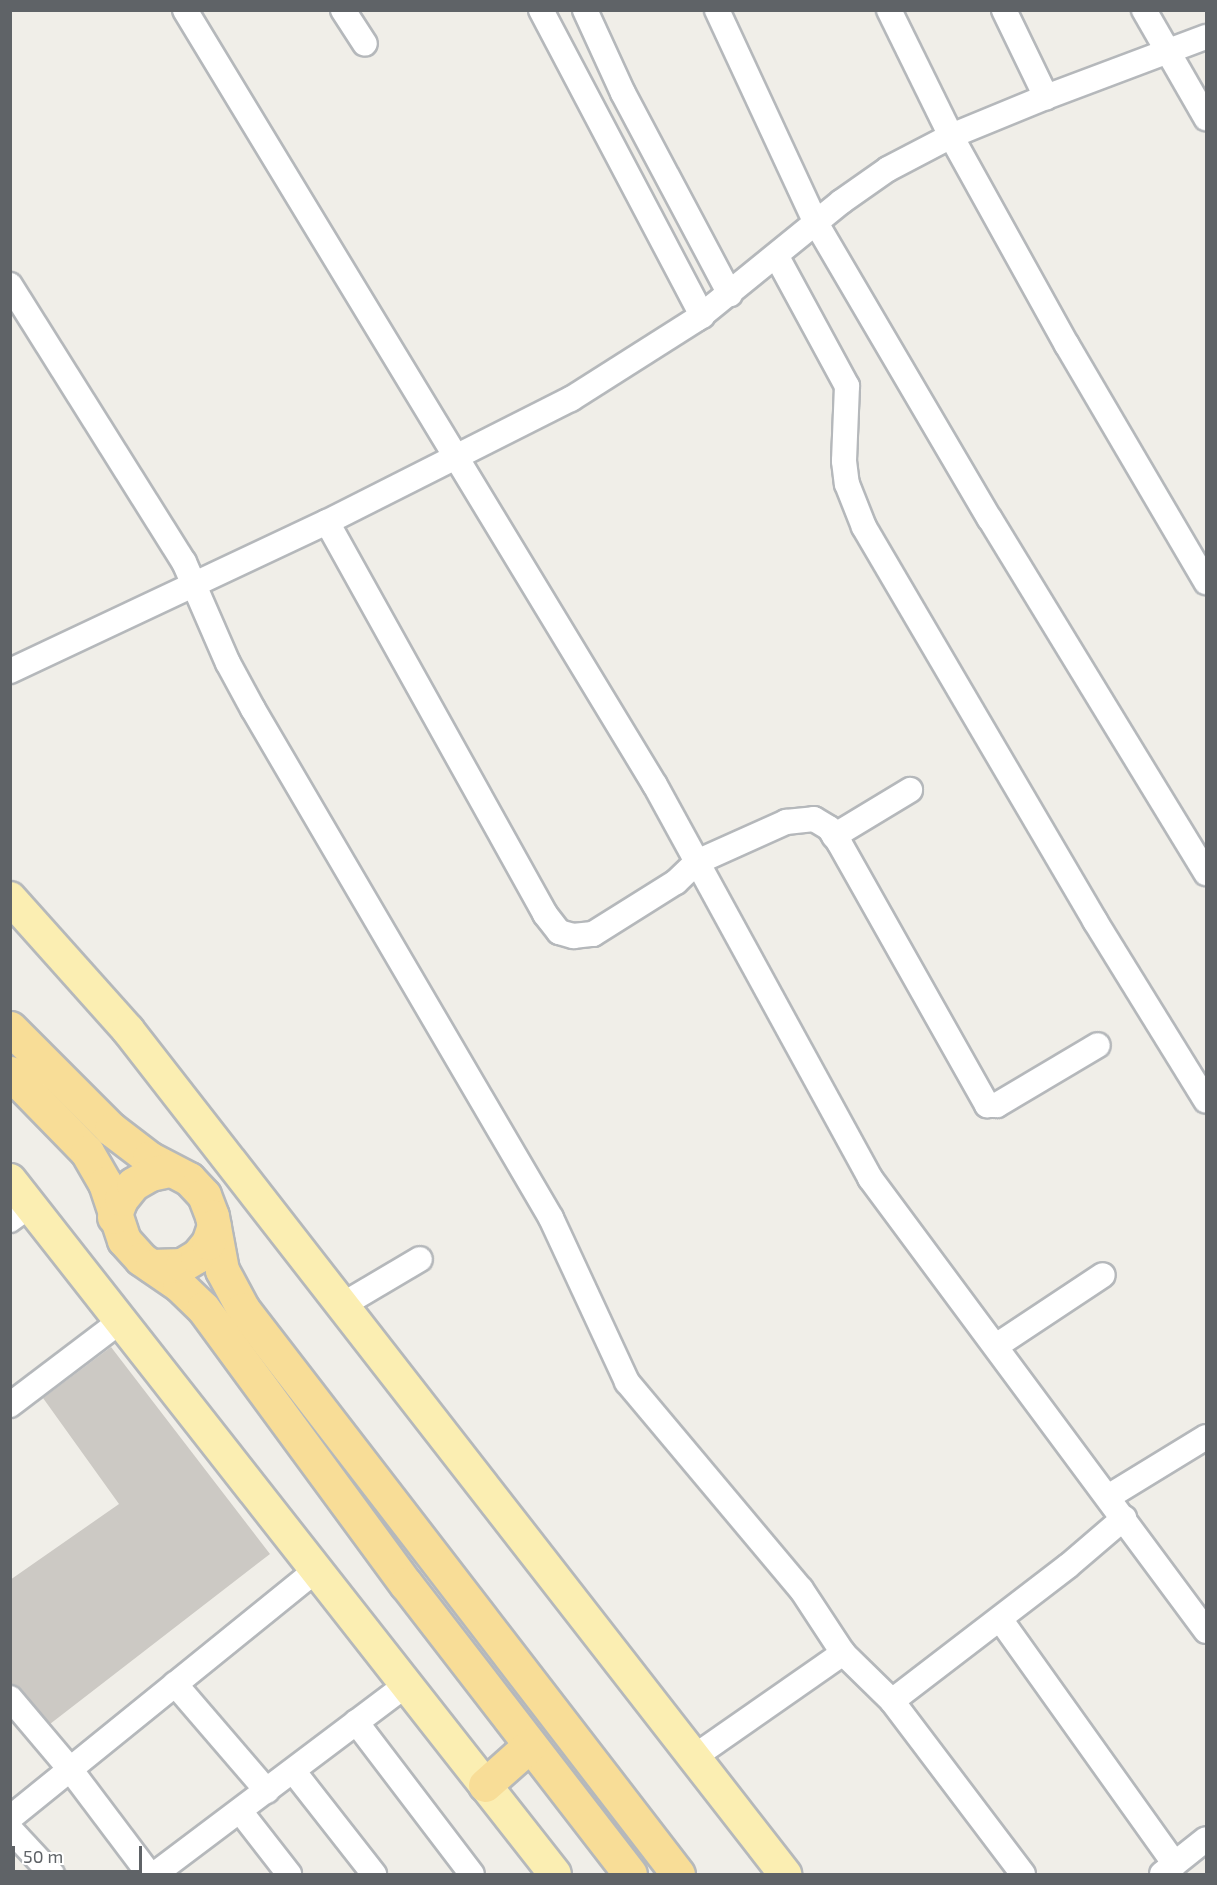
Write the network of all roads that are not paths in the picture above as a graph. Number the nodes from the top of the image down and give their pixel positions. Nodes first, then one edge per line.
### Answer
1 (185, 10) edge
2 (343, 10) edge
3 (541, 10) edge
4 (585, 10) edge
5 (717, 10) edge
6 (889, 10) edge
7 (1004, 10) edge
8 (1144, 10) edge
9 (1206, 37) edge
10 (365, 44) dead end
11 (1168, 54) junction
12 (1046, 97) junction
13 (1206, 118) edge
14 (951, 136) junction
15 (816, 223) junction
16 (777, 257) junction
17 (10, 285) edge
18 (729, 294) junction
19 (702, 316) junction
20 (455, 459) junction
21 (327, 522) junction
22 (1206, 582) edge
23 (195, 584) junction
24 (10, 671) edge
25 (910, 790) dead end
26 (834, 836) junction
27 (697, 862) junction
28 (1206, 873) edge
29 (10, 898) edge
30 (10, 1028) edge
31 (1098, 1045) dead end
32 (10, 1073) edge
33 (1206, 1101) edge
34 (169, 1170) junction
35 (10, 1180) edge
36 (21, 1213) edge
37 (114, 1217) junction
38 (213, 1226) junction
39 (420, 1259) dead end
40 (152, 1266) junction
41 (1103, 1275) dead end
42 (344, 1304) junction
43 (122, 1320) junction
44 (996, 1346) junction
45 (10, 1405) edge
46 (1206, 1437) edge
47 (1108, 1497) junction
48 (1124, 1518) junction
49 (317, 1569) junction
50 (1000, 1619) junction
51 (1206, 1631) edge
52 (843, 1653) junction
53 (175, 1684) junction
54 (407, 1684) junction
55 (10, 1698) edge
56 (892, 1701) junction
57 (356, 1722) junction
58 (530, 1745) junction
59 (694, 1757) junction
60 (70, 1769) junction
61 (294, 1772) junction
62 (485, 1785) junction
63 (267, 1791) junction
64 (240, 1811) junction
65 (10, 1818) edge
66 (10, 1828) edge
67 (1206, 1839) edge
68 (1168, 1869) edge
69 (52, 1875) edge
70 (149, 1875) edge
71 (155, 1875) edge
72 (289, 1875) edge
73 (374, 1875) edge
74 (472, 1875) edge
75 (555, 1875) edge
76 (630, 1875) edge
77 (678, 1875) edge
78 (785, 1875) edge
79 (1023, 1875) edge

1 - 20 street
2 - 10 street
3 - 19 street
4 - 18 street
5 - 15 street
6 - 14 street
7 - 12 street
8 - 11 street
9 - 11 street
11 - 12 street
11 - 13 street
12 - 14 street
14 - 15 street
14 - 22 street
15 - 16 street
15 - 28 street
16 - 18 street
16 - 33 street
17 - 23 street
18 - 19 street
19 - 20 street
20 - 21 street
20 - 27 street
21 - 23 street
21 - 27 street
23 - 24 street
23 - 52 street
25 - 26 street
26 - 27 street
26 - 31 street
27 - 44 street
29 - 42 main road
30 - 34 highway
32 - 37 highway
34 - 37 highway
34 - 38 highway
35 - 36 main road
36 - 43 main road
37 - 40 highway
38 - 40 highway
38 - 77 highway
39 - 42 street
40 - 58 highway
41 - 44 street
42 - 59 main road
43 - 45 street
43 - 49 main road
44 - 47 street
46 - 47 street
47 - 48 street
48 - 50 street
48 - 51 street
49 - 53 street
49 - 54 main road
50 - 56 street
50 - 68 street
52 - 56 street
52 - 59 street
53 - 60 street
53 - 63 street
54 - 57 street
54 - 62 main road
55 - 60 street
56 - 79 street
57 - 61 street
57 - 74 street
58 - 62 highway
58 - 76 highway
59 - 78 main road
60 - 65 street
60 - 70 street
61 - 63 street
61 - 73 street
62 - 75 main road
63 - 64 street
64 - 71 street
64 - 72 street
66 - 69 street
67 - 68 street

